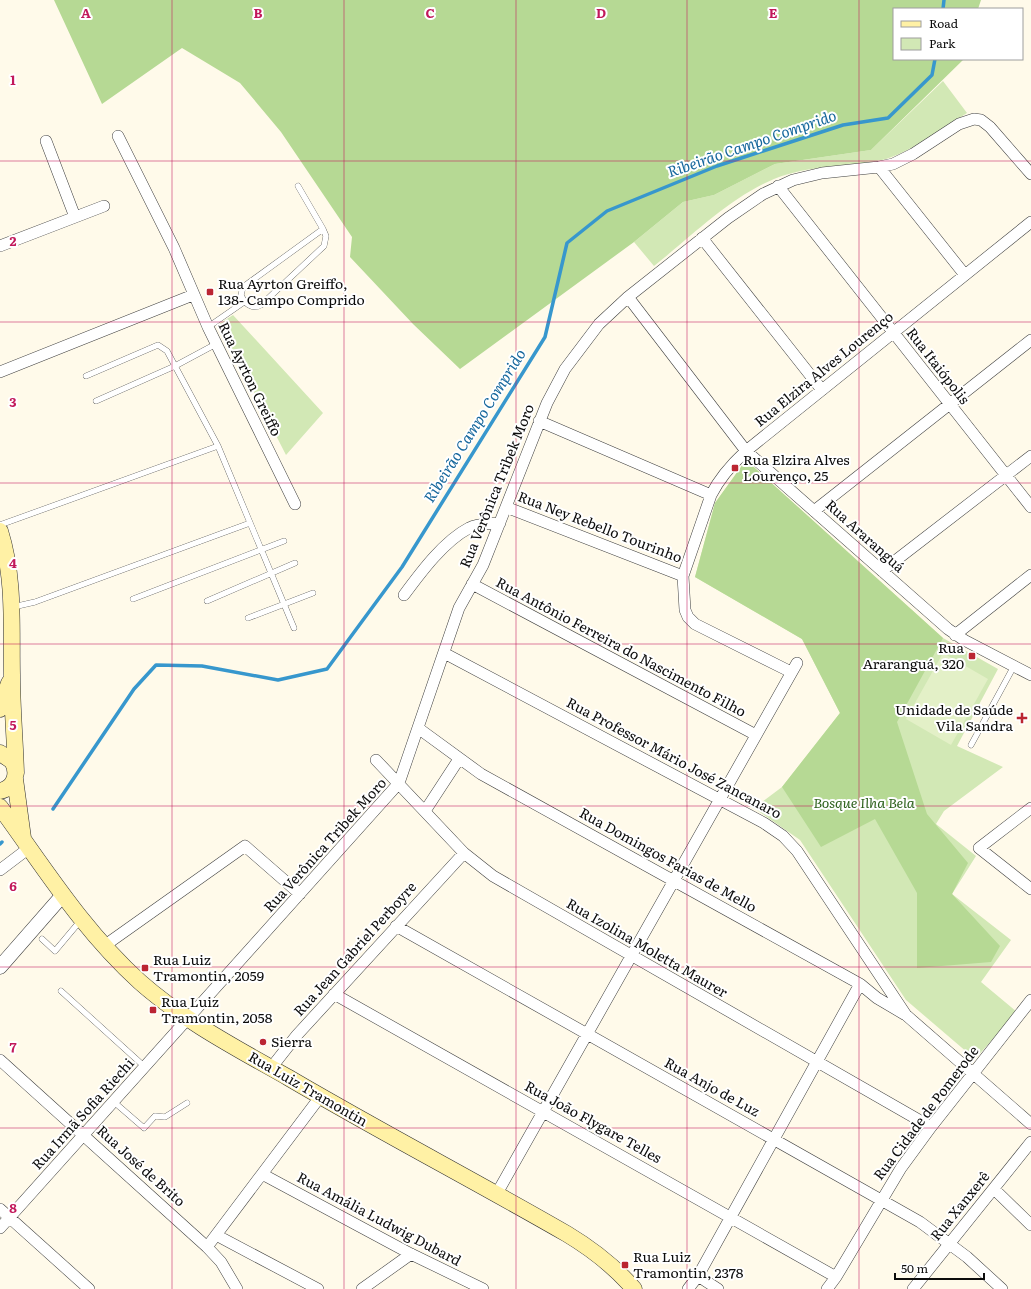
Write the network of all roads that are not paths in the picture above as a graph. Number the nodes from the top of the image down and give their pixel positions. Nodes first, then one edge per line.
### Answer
1 (118, 136) dead end
2 (46, 141) dead end
3 (879, 167) junction
4 (1031, 174) edge
5 (298, 186) dead end
6 (778, 186) junction
7 (104, 206) dead end
8 (75, 217) junction
9 (1031, 222) edge
10 (323, 229) junction
11 (702, 238) junction
12 (0, 246) edge
13 (965, 275) junction
14 (193, 294) junction
15 (628, 297) junction
16 (244, 302) junction
17 (208, 327) junction
18 (893, 333) junction
19 (1031, 340) edge
20 (216, 344) junction
21 (175, 366) junction
22 (0, 372) edge
23 (86, 376) dead end
24 (822, 390) junction
25 (96, 401) dead end
26 (950, 404) junction
27 (539, 421) junction
28 (218, 446) junction
29 (746, 451) junction
30 (1031, 456) edge
31 (1006, 475) junction
32 (711, 495) junction
33 (296, 504) dead end
34 (506, 507) junction
35 (1031, 507) edge
36 (814, 511) junction
37 (250, 523) junction
38 (500, 523) junction
39 (0, 525) edge
40 (0, 532) edge
41 (284, 541) dead end
42 (261, 550) junction
43 (295, 563) dead end
44 (882, 571) junction
45 (271, 574) junction
46 (1031, 575) edge
47 (683, 576) junction
48 (472, 584) junction
49 (313, 593) dead end
50 (404, 595) dead end
51 (133, 599) dead end
52 (207, 601) dead end
53 (284, 605) junction
54 (12, 607) junction
55 (248, 618) dead end
56 (294, 628) dead end
57 (955, 635) junction
58 (444, 653) junction
59 (1014, 666) junction
60 (12, 674) junction
61 (1031, 675) edge
62 (0, 709) edge
63 (418, 728) junction
64 (756, 735) junction
65 (970, 745) dead end
66 (0, 753) edge
67 (459, 759) junction
68 (376, 760) dead end
69 (16, 776) junction
70 (399, 783) junction
71 (0, 791) edge
72 (719, 799) junction
73 (0, 807) edge
74 (1031, 808) edge
75 (425, 811) junction
76 (26, 844) junction
77 (464, 853) junction
78 (0, 870) edge
79 (674, 880) junction
80 (1031, 889) edge
81 (300, 894) junction
82 (62, 896) junction
83 (81, 920) junction
84 (396, 926) junction
85 (42, 939) dead end
86 (104, 946) junction
87 (631, 956) junction
88 (0, 967) edge
89 (860, 984) junction
90 (61, 991) dead end
91 (334, 994) junction
92 (1031, 1000) edge
93 (906, 1015) junction
94 (189, 1019) junction
95 (587, 1033) junction
96 (0, 1060) edge
97 (816, 1062) junction
98 (145, 1068) junction
99 (271, 1068) junction
100 (973, 1073) junction
101 (320, 1097) junction
102 (114, 1102) junction
103 (187, 1102) dead end
104 (543, 1112) junction
105 (1031, 1124) edge
106 (930, 1127) junction
107 (84, 1135) junction
108 (774, 1139) junction
109 (1031, 1142) edge
110 (262, 1174) junction
111 (994, 1189) junction
112 (496, 1194) junction
113 (881, 1200) junction
114 (0, 1209) edge
115 (730, 1217) junction
116 (10, 1218) junction
117 (1031, 1225) edge
118 (0, 1228) edge
119 (216, 1235) junction
120 (950, 1243) junction
121 (208, 1247) junction
122 (411, 1254) junction
123 (698, 1276) junction
124 (836, 1277) junction
125 (89, 1289) edge
126 (237, 1289) edge
127 (318, 1289) edge
128 (362, 1289) edge
129 (483, 1289) edge
130 (634, 1289) edge
131 (688, 1289) edge
132 (718, 1289) edge
133 (827, 1289) edge
134 (913, 1289) edge
135 (1002, 1289) edge

1 - 14 street, Rua Ayrton Greiffo
2 - 8 street
3 - 4 street, Rua Verônica Tribek Moro
3 - 6 street, Rua Verônica Tribek Moro
3 - 13 street
5 - 10 lane
6 - 11 street, Rua Verônica Tribek Moro
6 - 18 street, Rua Itaiópolis
7 - 8 street
8 - 12 street
9 - 13 street, Rua Elzira Alves Lourenço
10 - 16 lane
10 - 16 lane
11 - 15 street, Rua Verônica Tribek Moro
11 - 24 street
13 - 18 street, Rua Elzira Alves Lourenço
14 - 17 street, Rua Ayrton Greiffo
14 - 22 street
15 - 27 street, Rua Verônica Tribek Moro
15 - 29 street, Rua Araranguá
16 - 17 lane
17 - 20 street, Rua Ayrton Greiffo
18 - 24 street, Rua Elzira Alves Lourenço
18 - 26 street, Rua Itaiópolis
19 - 26 street
20 - 21 lane
20 - 33 street, Rua Ayrton Greiffo
21 - 23 lane
21 - 25 lane
21 - 28 lane
24 - 29 street, Rua Elzira Alves Lourenço
26 - 31 street, Rua Itaiópolis
26 - 36 street
27 - 32 street
27 - 34 street, Rua Verônica Tribek Moro
28 - 37 lane
28 - 39 lane
29 - 32 street, Rua Elzira Alves Lourenço
29 - 36 street, Rua Araranguá
30 - 31 street
31 - 35 street, Rua Itaiópolis
31 - 44 street
32 - 47 street, Rua Elzira Alves Lourenço
34 - 38 street, Rua Verônica Tribek Moro
34 - 47 street, Rua Ney Rebello Tourinho
36 - 44 street, Rua Araranguá
37 - 42 lane
37 - 54 lane
38 - 48 street, Rua Verônica Tribek Moro
38 - 50 street
40 - 54 main road, Rua Luiz Tramontin
41 - 42 lane
42 - 45 lane
42 - 51 lane
43 - 45 lane
44 - 57 street, Rua Araranguá
45 - 52 lane
45 - 53 lane
46 - 57 street
47 - 64 street
48 - 58 street, Rua Verônica Tribek Moro
48 - 64 street, Rua Antônio Ferreira do Nascimento Filho
49 - 53 lane
53 - 55 lane
53 - 56 lane
54 - 60 main road, Rua Luiz Tramontin
57 - 59 street, Rua Araranguá
58 - 63 street, Rua Verônica Tribek Moro
58 - 72 street, Rua Professor Mário José Zancanaro
59 - 61 street, Rua Araranguá
59 - 65 lane
60 - 62 main road
60 - 69 main road, Rua Luiz Tramontin
63 - 67 street, Rua Domingos Farias de Mello
63 - 70 street, Rua Verônica Tribek Moro
64 - 72 street
66 - 69 main road
67 - 75 street
67 - 79 street, Rua Domingos Farias de Mello
68 - 70 street, Rua Izolina Moletta Maurer
69 - 71 main road
69 - 76 main road, Rua Luiz Tramontin
70 - 75 street, Rua Izolina Moletta Maurer
70 - 81 street, Rua Verônica Tribek Moro
72 - 79 street
72 - 93 street, Rua Professor Mário José Zancanaro
73 - 76 main road, Rua Luiz Tramontin
74 - 80 street
75 - 77 street, Rua Izolina Moletta Maurer
76 - 78 street
76 - 82 main road, Rua Luiz Tramontin
77 - 84 street, Rua Jean Gabriel Perboyre
77 - 87 street, Rua Izolina Moletta Maurer
79 - 87 street
79 - 89 street, Rua Domingos Farias de Mello
81 - 86 street
81 - 94 street, Rua Verônica Tribek Moro
82 - 83 main road, Rua Luiz Tramontin
82 - 88 street
83 - 85 lane
83 - 86 main road, Rua Luiz Tramontin
84 - 91 street, Rua Jean Gabriel Perboyre
84 - 95 street, Rua Anjo de Luz
86 - 94 main road, Rua Luiz Tramontin
87 - 95 street
87 - 97 street, Rua Izolina Moletta Maurer
89 - 93 street, Rua Domingos Farias de Mello
89 - 97 street
90 - 98 lane
91 - 99 street, Rua Jean Gabriel Perboyre
91 - 104 street, Rua João Flygare Telles
92 - 100 street, Rua Cidade de Pomerode
93 - 100 street, Rua Professor Mário José Zancanaro
94 - 98 street, Rua Irmã Sofia Riechi
94 - 99 main road, Rua Luiz Tramontin
95 - 104 street
95 - 108 street, Rua Anjo de Luz
96 - 107 street, Rua José de Brito
97 - 106 street, Rua Izolina Moletta Maurer
97 - 108 street
98 - 102 street, Rua Irmã Sofia Riechi
99 - 101 main road, Rua Luiz Tramontin
100 - 105 street, Rua Professor Mário José Zancanaro
100 - 106 street, Rua Cidade de Pomerode
101 - 110 street
101 - 112 main road, Rua Luiz Tramontin
102 - 103 lane
102 - 107 street, Rua Irmã Sofia Riechi
104 - 112 street
104 - 115 street, Rua João Flygare Telles
106 - 113 street, Rua Cidade de Pomerode
107 - 116 street, Rua Irmã Sofia Riechi
107 - 121 street, Rua José de Brito
108 - 113 street, Rua Anjo de Luz
108 - 115 street
109 - 111 street, Rua Xanxerê
110 - 119 street
110 - 122 street, Rua Amália Ludwig Dubard
111 - 117 street
111 - 120 street, Rua Xanxerê
112 - 130 main road, Rua Luiz Tramontin
113 - 120 street, Rua Anjo de Luz
113 - 124 street, Rua Cidade de Pomerode
114 - 116 street
115 - 123 street
115 - 124 street, Rua João Flygare Telles
116 - 118 street, Rua Irmã Sofia Riechi
116 - 125 street
119 - 121 street
119 - 127 street
120 - 134 street, Rua Xanxerê
120 - 135 street, Rua Anjo de Luz
121 - 126 street, Rua José de Brito
122 - 128 street
122 - 129 street, Rua Amália Ludwig Dubard
123 - 131 street
123 - 132 street
124 - 133 street, Rua Cidade de Pomerode

